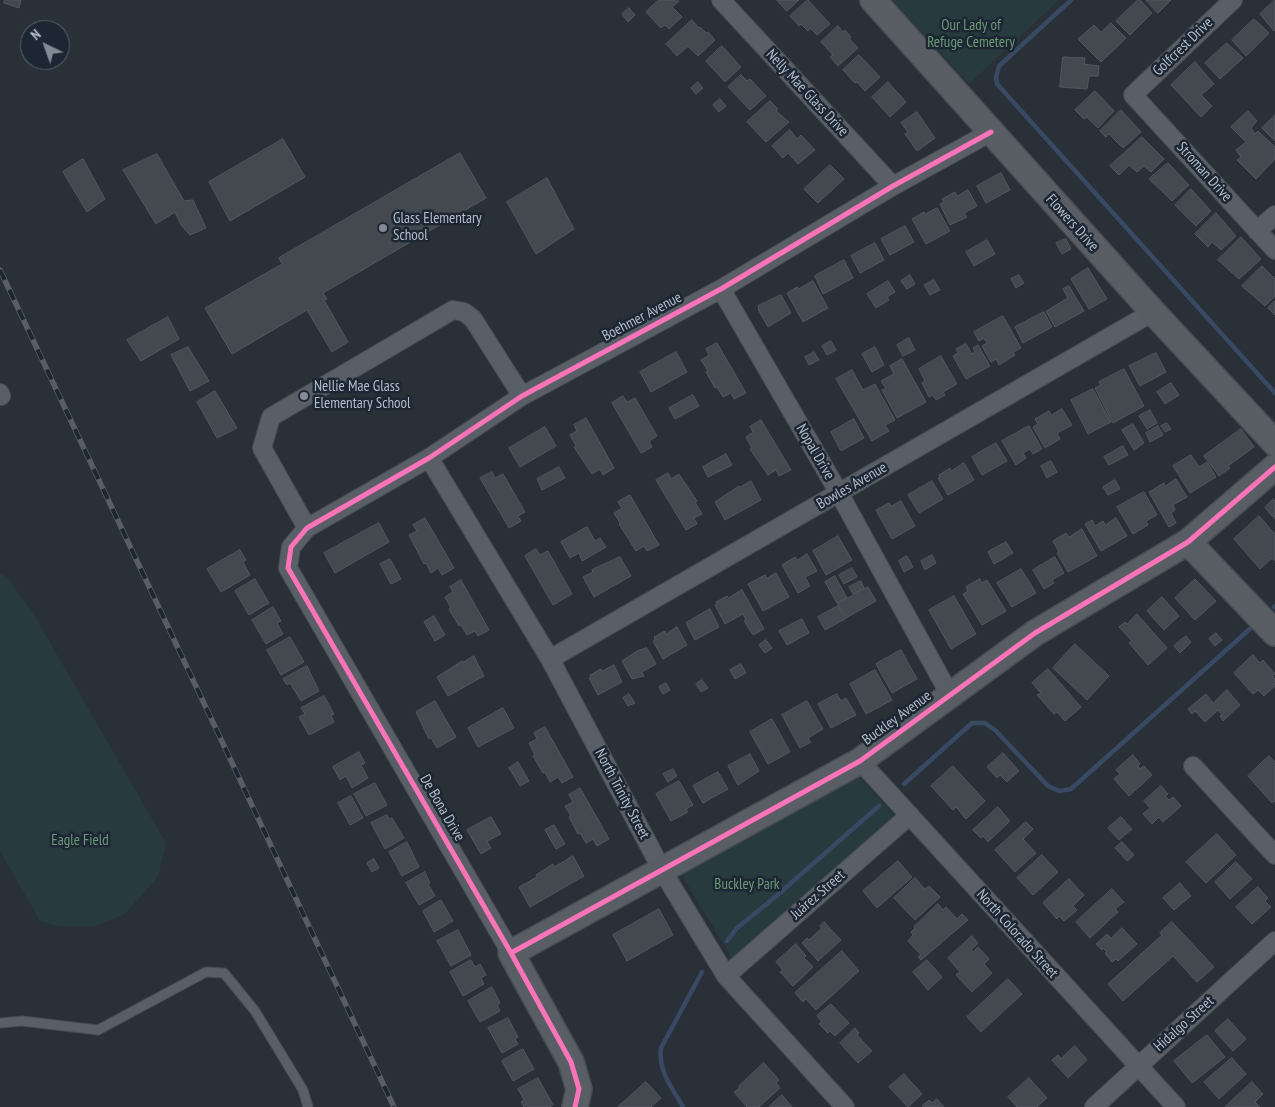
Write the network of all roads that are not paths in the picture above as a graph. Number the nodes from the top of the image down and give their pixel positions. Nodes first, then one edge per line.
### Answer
1 (721, 0) edge
2 (873, 0) edge
3 (1233, 0) edge
4 (1133, 95) joint
5 (991, 132) junction
6 (893, 186) junction
7 (1275, 215) edge
8 (1257, 231) junction
9 (1275, 250) edge
10 (721, 289) junction
11 (1153, 312) junction
12 (522, 396) junction
13 (1275, 442) edge
14 (429, 458) junction
15 (1275, 467) edge
16 (839, 493) junction
17 (307, 528) junction
18 (1188, 542) junction
19 (1275, 633) edge
20 (550, 659) junction
21 (950, 695) junction
22 (860, 761) junction
23 (1193, 766) dead end
24 (910, 815) junction
25 (1275, 855) edge
26 (662, 870) junction
27 (1275, 942) edge
28 (511, 953) junction
29 (726, 976) junction
30 (0, 1023) edge
31 (1138, 1066) junction
32 (308, 1107) edge
33 (575, 1107) edge
34 (845, 1107) edge
35 (1094, 1107) edge
36 (1176, 1107) edge

1 - 6 street, Nelly Mae Glass Drive
2 - 5 street, Flowers Drive
3 - 4 street, Golfcrest Drive
4 - 8 street, Stroman Drive
5 - 6 street, Boehmer Avenue
5 - 11 street, Flowers Drive
6 - 10 street, Boehmer Avenue
7 - 8 street
8 - 9 street, Stroman Drive
10 - 12 street, Boehmer Avenue
10 - 16 street, Nopal Drive
11 - 13 street, Flowers Drive
11 - 16 street, Bowles Avenue
12 - 14 street, Boehmer Avenue
12 - 17 street
14 - 17 street, Boehmer Avenue
14 - 20 street, North Trinity Street
15 - 18 street, Buckley Avenue
16 - 20 street, Bowles Avenue
16 - 21 street, Nopal Drive
17 - 28 street, De Bona Drive
18 - 19 street
18 - 21 street, Buckley Avenue
20 - 26 street, North Trinity Street
21 - 22 street, Buckley Avenue
22 - 24 street, North Colorado Street
22 - 26 street, Buckley Avenue
23 - 25 street
24 - 29 street, Juárez Street
24 - 31 street, North Colorado Street
26 - 28 street, Buckley Avenue
26 - 29 street, North Trinity Street
27 - 31 street, Hidalgo Street
28 - 33 street, De Bona Drive
29 - 34 street, North Trinity Street
30 - 32 lane
31 - 35 street, Hidalgo Street
31 - 36 street, North Colorado Street

